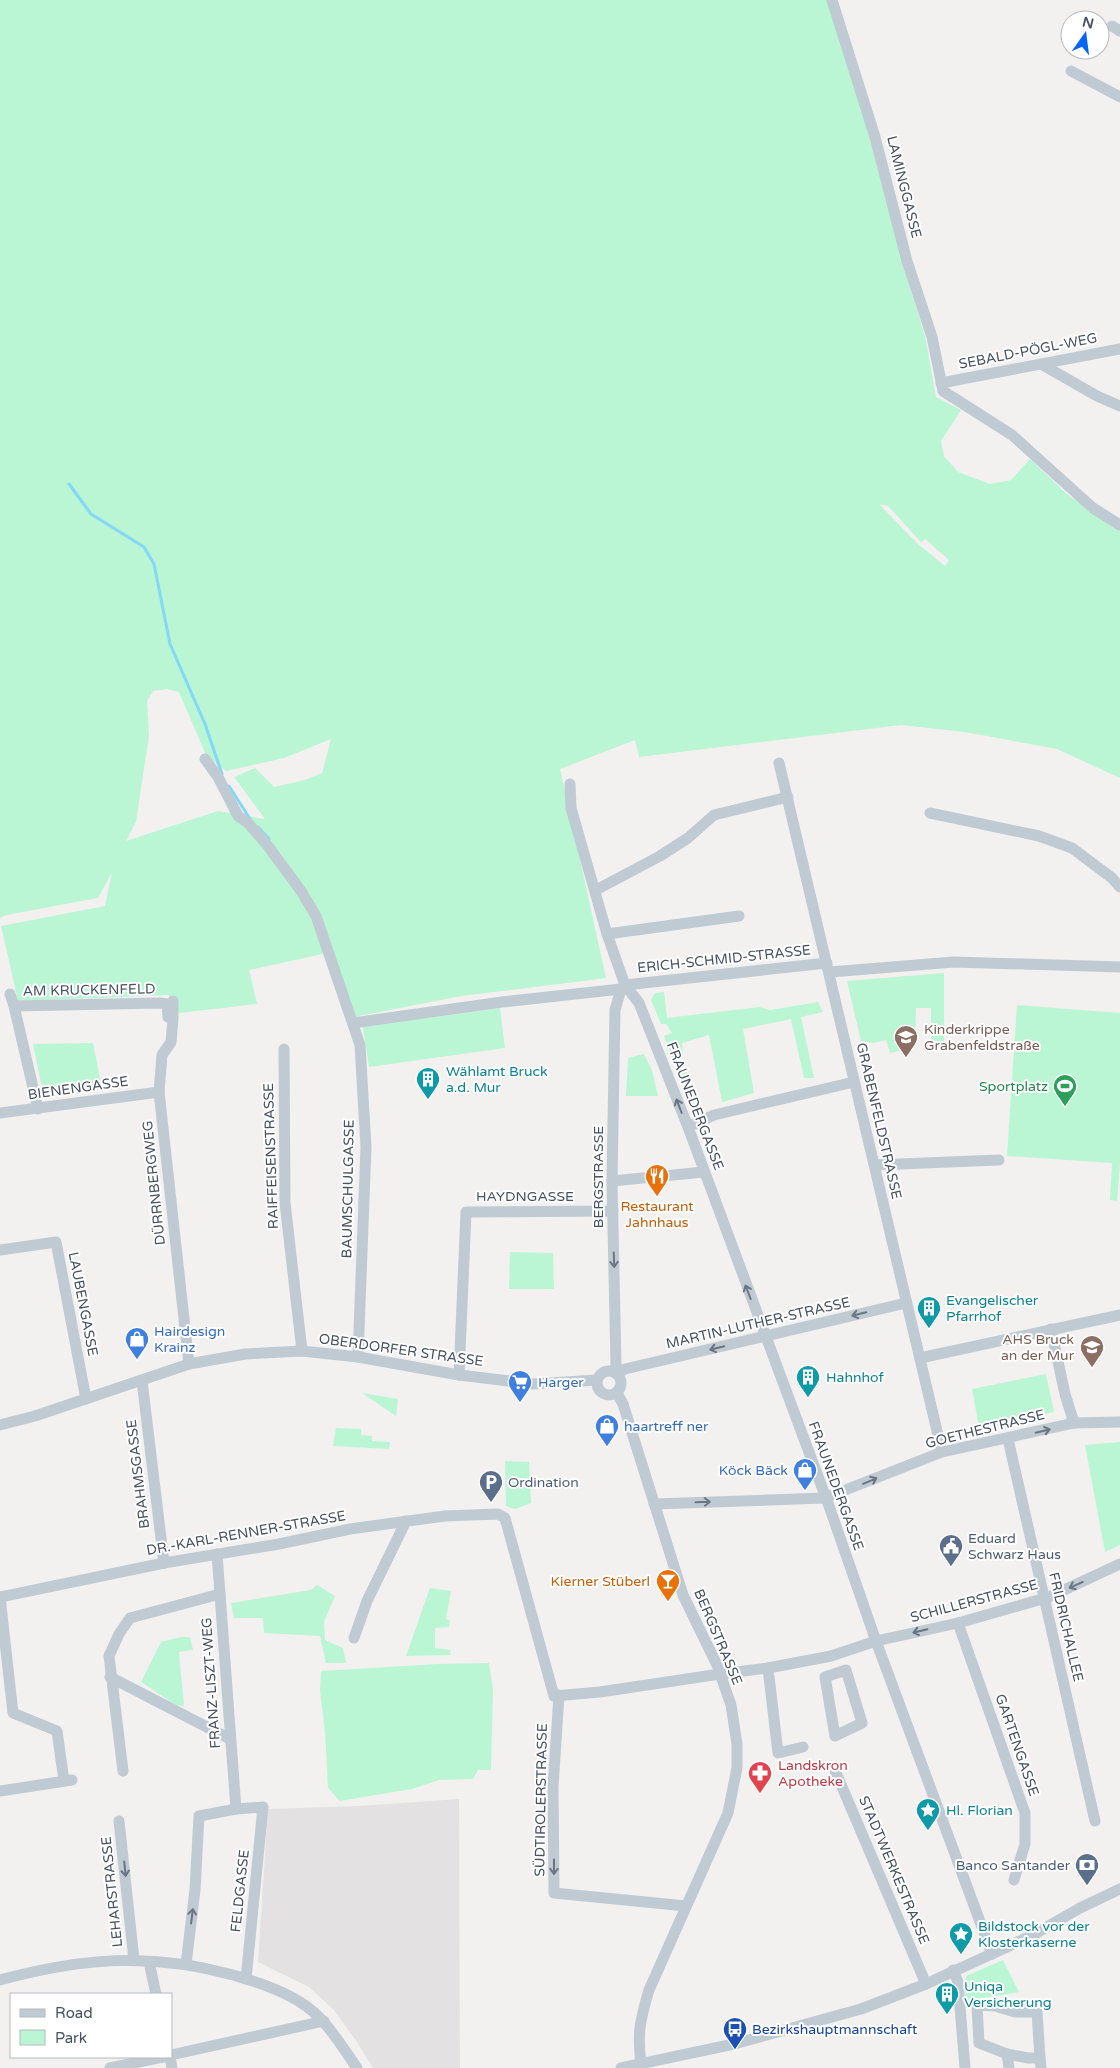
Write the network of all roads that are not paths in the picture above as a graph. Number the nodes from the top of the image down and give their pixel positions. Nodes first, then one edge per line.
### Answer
1 (832, 0) edge
2 (1071, 71) dead end
3 (1120, 97) edge
4 (1120, 349) edge
5 (1041, 364) junction
6 (941, 383) junction
7 (1120, 406) edge
8 (1120, 525) edge
9 (205, 759) dead end
10 (779, 763) dead end
11 (570, 784) dead end
12 (788, 797) junction
13 (930, 813) dead end
14 (1120, 887) edge
15 (596, 890) junction
16 (739, 916) dead end
17 (607, 934) junction
18 (828, 967) junction
19 (1120, 967) edge
20 (623, 987) junction
21 (10, 994) dead end
22 (173, 1001) dead end
23 (14, 1006) junction
24 (353, 1023) junction
25 (171, 1030) junction
26 (284, 1049) dead end
27 (854, 1082) junction
28 (159, 1092) junction
29 (38, 1109) junction
30 (0, 1114) edge
31 (688, 1128) junction
32 (999, 1160) dead end
33 (874, 1165) junction
34 (704, 1172) junction
35 (612, 1181) junction
36 (613, 1211) junction
37 (0, 1250) edge
38 (906, 1302) junction
39 (1120, 1315) edge
40 (1051, 1329) junction
41 (765, 1337) junction
42 (302, 1352) junction
43 (358, 1357) junction
44 (920, 1358) junction
45 (189, 1364) junction
46 (615, 1372) junction
47 (459, 1375) junction
48 (597, 1380) junction
49 (142, 1381) junction
50 (617, 1393) junction
51 (86, 1399) junction
52 (1120, 1422) edge
53 (1074, 1423) junction
54 (0, 1425) edge
55 (1008, 1439) junction
56 (942, 1452) junction
57 (825, 1498) junction
58 (654, 1504) junction
59 (498, 1514) joint
60 (406, 1521) junction
61 (217, 1554) junction
62 (164, 1563) junction
63 (1120, 1564) edge
64 (220, 1594) junction
65 (0, 1597) edge
66 (1043, 1598) junction
67 (958, 1623) junction
68 (354, 1638) dead end
69 (876, 1641) junction
70 (831, 1656) junction
71 (768, 1668) junction
72 (836, 1673) junction
73 (720, 1674) junction
74 (110, 1677) junction
75 (557, 1696) junction
76 (230, 1738) junction
77 (804, 1747) dead end
78 (834, 1768) dead end
79 (123, 1771) dead end
80 (0, 1791) edge
81 (236, 1809) junction
82 (119, 1821) dead end
83 (1096, 1821) dead end
84 (1014, 1880) dead end
85 (1120, 1889) edge
86 (686, 1906) junction
87 (992, 1954) junction
88 (134, 1960) junction
89 (149, 1962) junction
90 (186, 1964) junction
91 (953, 1970) junction
92 (246, 1979) junction
93 (0, 1980) edge
94 (926, 1984) junction
95 (156, 1993) edge
96 (977, 2005) junction
97 (960, 2006) junction
98 (324, 2021) junction
99 (344, 2050) junction
100 (1007, 2054) junction
101 (172, 2056) edge
102 (158, 2058) edge
103 (1040, 2063) edge
104 (641, 2064) junction
105 (110, 2068) edge
106 (350, 2068) edge
107 (357, 2068) edge
108 (621, 2068) edge
109 (965, 2068) edge
110 (1009, 2068) edge

1 - 6 street, LAMINGGASSE
2 - 3 street
4 - 5 street, SEBALD-PÖGL-WEG
5 - 6 street, SEBALD-PÖGL-WEG
5 - 7 street
6 - 8 street
9 - 24 street, BAUMSCHULGASSE
10 - 12 street, GRABENFELDSTRASSE
11 - 15 street, FRAUNEDERGASSE
12 - 15 street
12 - 18 street, GRABENFELDSTRASSE
13 - 14 street
15 - 17 street, FRAUNEDERGASSE
16 - 17 street
17 - 20 street, FRAUNEDERGASSE
18 - 19 street, ERICH-SCHMID-STRASSE
18 - 20 street, ERICH-SCHMID-STRASSE
18 - 27 street, GRABENFELDSTRASSE
20 - 24 street
31 -> 20 street, FRAUNEDERGASSE
20 - 35 street, BERGSTRASSE
21 - 23 street
22 - 25 street, DÜRRNBERGWEG
23 - 25 street, AM KRUCKENFELD
23 - 29 street
24 - 43 street, BAUMSCHULGASSE
25 - 28 street, DÜRRNBERGWEG
26 - 42 street, RAIFFEISENSTRASSE
27 - 31 street
27 - 33 street, GRABENFELDSTRASSE
28 - 29 street, BIENENGASSE
28 - 45 street, DÜRRNBERGWEG
29 - 30 street, BIENENGASSE
31 - 34 street, FRAUNEDERGASSE
32 - 33 street
33 - 38 street, GRABENFELDSTRASSE
34 - 35 street
41 -> 34 street, FRAUNEDERGASSE
35 - 36 street, BERGSTRASSE
36 -> 46 street, BERGSTRASSE
36 - 47 street, HAYDNGASSE
37 - 51 street, LAUBENGASSE
38 -> 41 street, MARTIN-LUTHER-STRASSE
38 - 44 street, GRABENFELDSTRASSE
39 - 40 street
40 - 44 street
40 - 53 street
41 -> 46 street, MARTIN-LUTHER-STRASSE
41 - 57 street, FRAUNEDERGASSE
42 - 43 street, OBERDORFER STRASSE
42 - 45 street, OBERDORFER STRASSE
43 - 47 street, OBERDORFER STRASSE
44 - 56 street, GRABENFELDSTRASSE
45 - 49 street, OBERDORFER STRASSE
46 - 48 street
46 - 50 street
47 - 48 street, OBERDORFER STRASSE
48 - 50 street
49 - 51 street, OBERDORFER STRASSE
49 - 62 street, BRAHMSGASSE
50 - 58 street, BERGSTRASSE
51 - 54 street, OBERDORFER STRASSE
52 - 53 street, GOETHESTRASSE
55 -> 53 street, GOETHESTRASSE
55 - 56 street, GOETHESTRASSE
55 - 66 street, FRIDRICHALLEE
57 -> 56 street, GOETHESTRASSE
58 -> 57 street, GOETHESTRASSE
57 - 69 street, FRAUNEDERGASSE
58 - 73 street, BERGSTRASSE
59 - 60 street, DR.-KARL-RENNER-STRASSE
59 - 75 street, SÜDTIROLERSTRASSE
60 - 61 street, DR.-KARL-RENNER-STRASSE
60 - 68 street
61 - 62 street, DR.-KARL-RENNER-STRASSE
61 - 64 street, FRANZ-LISZT-WEG
62 - 65 street, DR.-KARL-RENNER-STRASSE
63 -> 66 street, SCHILLERSTRASSE
64 - 74 street
64 - 76 street, FRANZ-LISZT-WEG
65 - 80 street
66 - 67 street, SCHILLERSTRASSE
66 - 83 street, FRIDRICHALLEE
67 -> 69 street, SCHILLERSTRASSE
67 - 84 street, GARTENGASSE
69 - 70 street, SCHILLERSTRASSE
69 - 87 street, FRAUNEDERGASSE
70 - 71 street, SCHILLERSTRASSE
70 - 72 street
71 - 73 street, SCHILLERSTRASSE
71 - 77 street
72 - 72 street
73 - 75 street, SCHILLERSTRASSE
73 - 86 street, BERGSTRASSE
74 - 76 street
74 - 79 street
75 -> 86 street, SÜDTIROLERSTRASSE
76 - 81 street, FRANZ-LISZT-WEG
78 - 94 street, STADTWERKESTRASSE
90 -> 81 street
81 - 92 street, FELDGASSE
82 -> 88 street, LEHARSTRASSE
85 - 87 street
86 - 104 street, BERGSTRASSE
87 - 91 street
88 - 89 street
88 - 93 street
89 - 90 street
89 - 95 street
90 - 92 street
91 - 94 street
91 - 97 street
92 - 98 street
94 - 104 street
96 - 97 street
96 - 100 street
96 - 103 street
97 - 109 street
98 - 99 street
98 - 101 street
99 - 106 street
99 - 107 street
100 - 103 street
100 - 110 street
102 - 105 street
104 - 108 street

